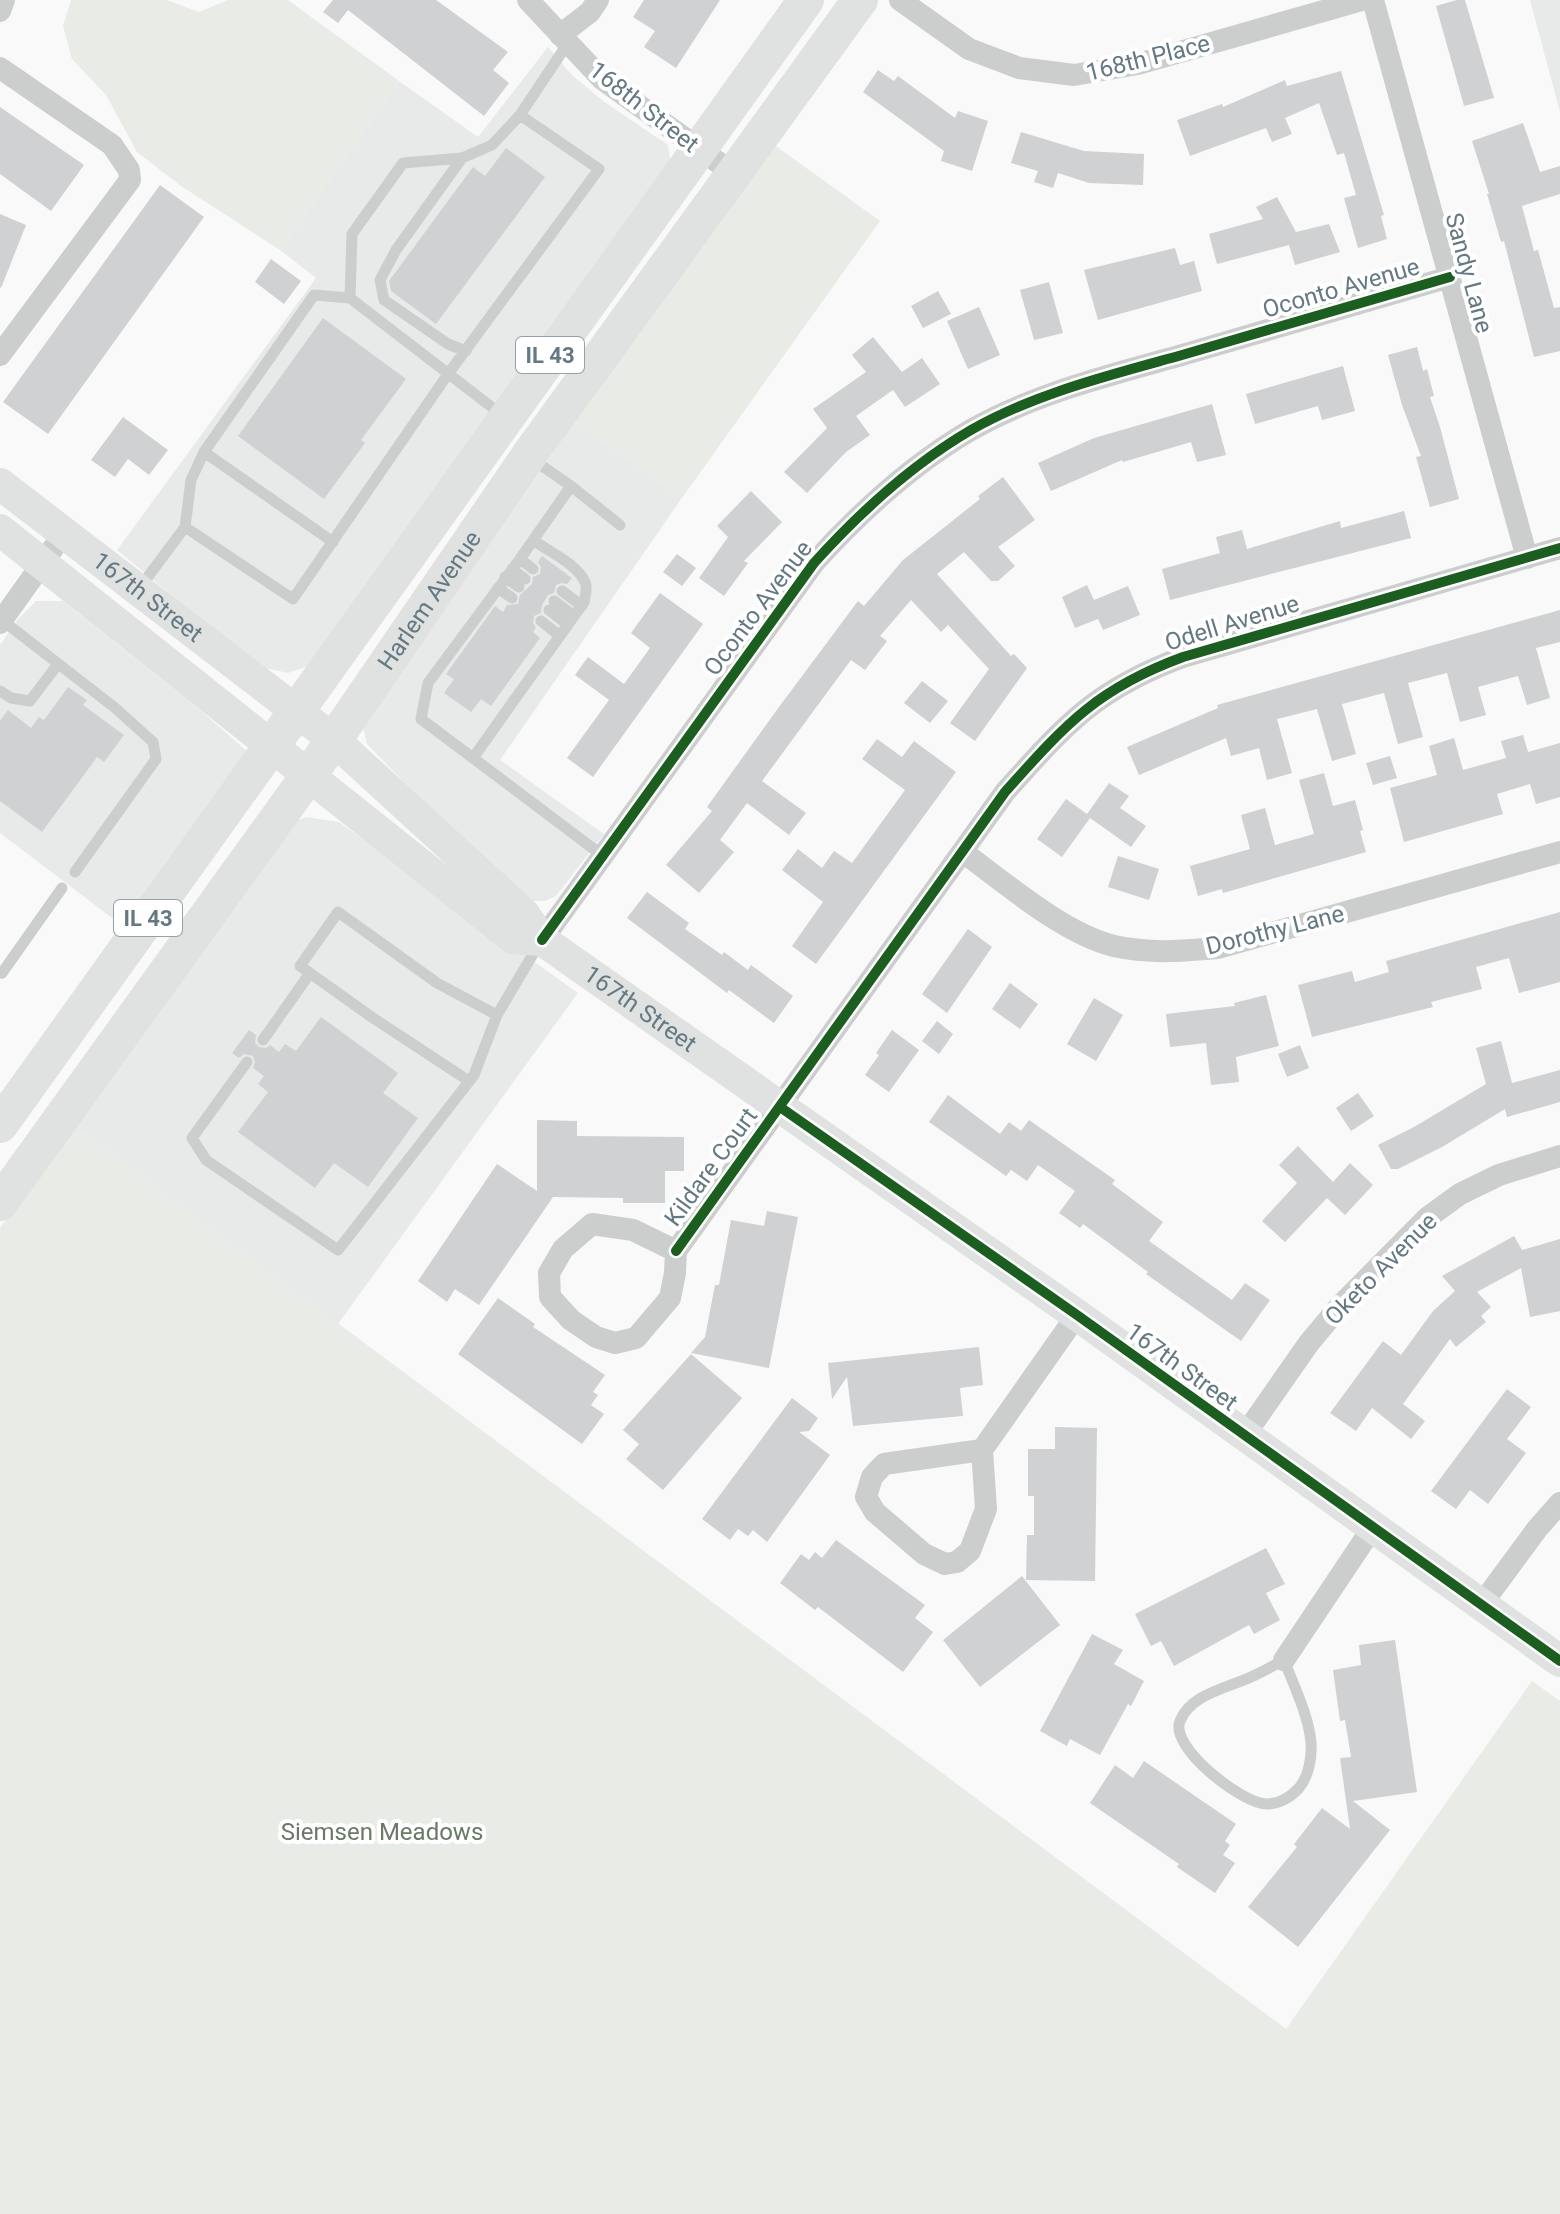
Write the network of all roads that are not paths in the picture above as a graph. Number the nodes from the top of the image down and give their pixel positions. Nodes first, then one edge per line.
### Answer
1 (4, 0) edge
2 (528, 0) edge
3 (598, 0) edge
4 (806, 0) edge
5 (860, 0) edge
6 (900, 0) edge
7 (1362, 0) edge
8 (1373, 0) edge
9 (0, 11) edge
10 (564, 39) junction
11 (0, 68) edge
12 (520, 115) junction
13 (698, 149) junction
14 (462, 158) junction
15 (733, 173) junction
16 (1450, 277) junction
17 (350, 298) junction
18 (466, 351) junction
19 (0, 355) edge
20 (448, 374) junction
21 (506, 418) junction
22 (204, 452) junction
23 (529, 456) junction
24 (0, 484) edge
25 (571, 486) junction
26 (620, 525) dead end
27 (185, 527) junction
28 (0, 530) edge
29 (64, 533) junction
30 (533, 540) junction
31 (333, 542) junction
32 (1560, 548) edge
33 (1527, 558) junction
34 (520, 559) junction
35 (43, 562) junction
36 (533, 569) dead end
37 (505, 578) junction
38 (522, 583) dead end
39 (138, 590) junction
40 (562, 591) dead end
41 (512, 598) dead end
42 (551, 606) dead end
43 (582, 606) junction
44 (571, 620) junction
45 (541, 621) dead end
46 (1, 622) edge
47 (560, 636) junction
48 (58, 664) junction
49 (0, 691) edge
50 (296, 712) junction
51 (334, 740) junction
52 (272, 745) junction
53 (473, 758) junction
54 (308, 775) junction
55 (963, 852) junction
56 (1560, 852) edge
57 (603, 856) junction
58 (75, 872) dead end
59 (62, 888) dead end
60 (542, 940) junction
61 (310, 973) junction
62 (1, 974) edge
63 (497, 1015) junction
64 (263, 1040) dead end
65 (247, 1062) dead end
66 (469, 1081) junction
67 (780, 1107) junction
68 (0, 1125) edge
69 (1560, 1156) edge
70 (0, 1203) edge
71 (676, 1251) junction
72 (1077, 1315) junction
73 (1244, 1436) junction
74 (982, 1450) junction
75 (1560, 1503) edge
76 (1373, 1527) junction
77 (1481, 1605) junction
78 (1284, 1660) junction
79 (1560, 1661) edge

1 - 9 street
2 - 10 street, 168th Street
3 - 10 street
4 - 13 main road, Harlem Avenue / IL 43
5 - 15 main road, Harlem Avenue / IL 43
6 - 7 street, 168th Place
8 - 16 street, Sandy Lane
10 - 12 lane
10 - 13 street, 168th Street
11 - 19 street
12 - 14 lane
12 - 18 lane
13 - 15 street, 168th Street
13 - 21 main road, Harlem Avenue / IL 43
14 - 17 lane
14 - 18 lane
15 - 23 main road, Harlem Avenue / IL 43
16 - 33 street, Sandy Lane
16 - 57 street, Oconto Avenue
17 - 20 lane
17 - 22 lane
18 - 20 lane
20 - 21 lane
20 - 31 lane
21 - 50 main road, Harlem Avenue / IL 43
22 - 27 lane
22 - 31 lane
23 - 25 lane
23 - 51 main road, Harlem Avenue / IL 43
24 - 29 street, 167th Street
25 - 26 lane
25 - 30 lane
27 - 31 lane
27 - 39 lane
28 - 35 street, 167th Street
29 - 35 street
29 - 39 street, 167th Street
30 - 34 lane
30 - 43 lane
32 - 33 street, Odell Avenue
33 - 55 street, Odell Avenue
34 - 36 lane
34 - 37 lane
35 - 46 street
35 - 52 street, 167th Street
37 - 38 lane
37 - 41 lane
37 - 53 lane
39 - 50 street, 167th Street
40 - 43 lane
42 - 44 lane
43 - 44 lane
44 - 47 lane
45 - 47 lane
46 - 48 lane
47 - 53 lane
48 - 49 lane
48 - 58 lane
50 - 51 street, 167th Street
50 - 52 main road, Harlem Avenue / IL 43
51 - 54 main road, Harlem Avenue / IL 43
51 - 60 street, 167th Street
52 - 54 street, 167th Street
52 - 68 main road, Harlem Avenue / IL 43
53 - 57 lane
54 - 60 street, 167th Street
54 - 70 main road, Harlem Avenue / IL 43
55 - 56 street, Dorothy Lane
55 - 67 street, Odell Avenue
57 - 60 street, Oconto Avenue
59 - 62 lane
60 - 63 lane
60 - 67 street, 167th Street
61 - 63 lane
61 - 64 lane
61 - 66 lane
63 - 66 lane
65 - 66 lane
67 - 71 street, Kildare Court
67 - 72 street, 167th Street
69 - 73 street, Oketo Avenue
71 - 71 street
72 - 73 street, 167th Street
72 - 74 street
73 - 76 street, 167th Street
74 - 74 street
75 - 77 street
76 - 77 street, 167th Street
76 - 78 street
77 - 79 street, 167th Street
78 - 78 lane

